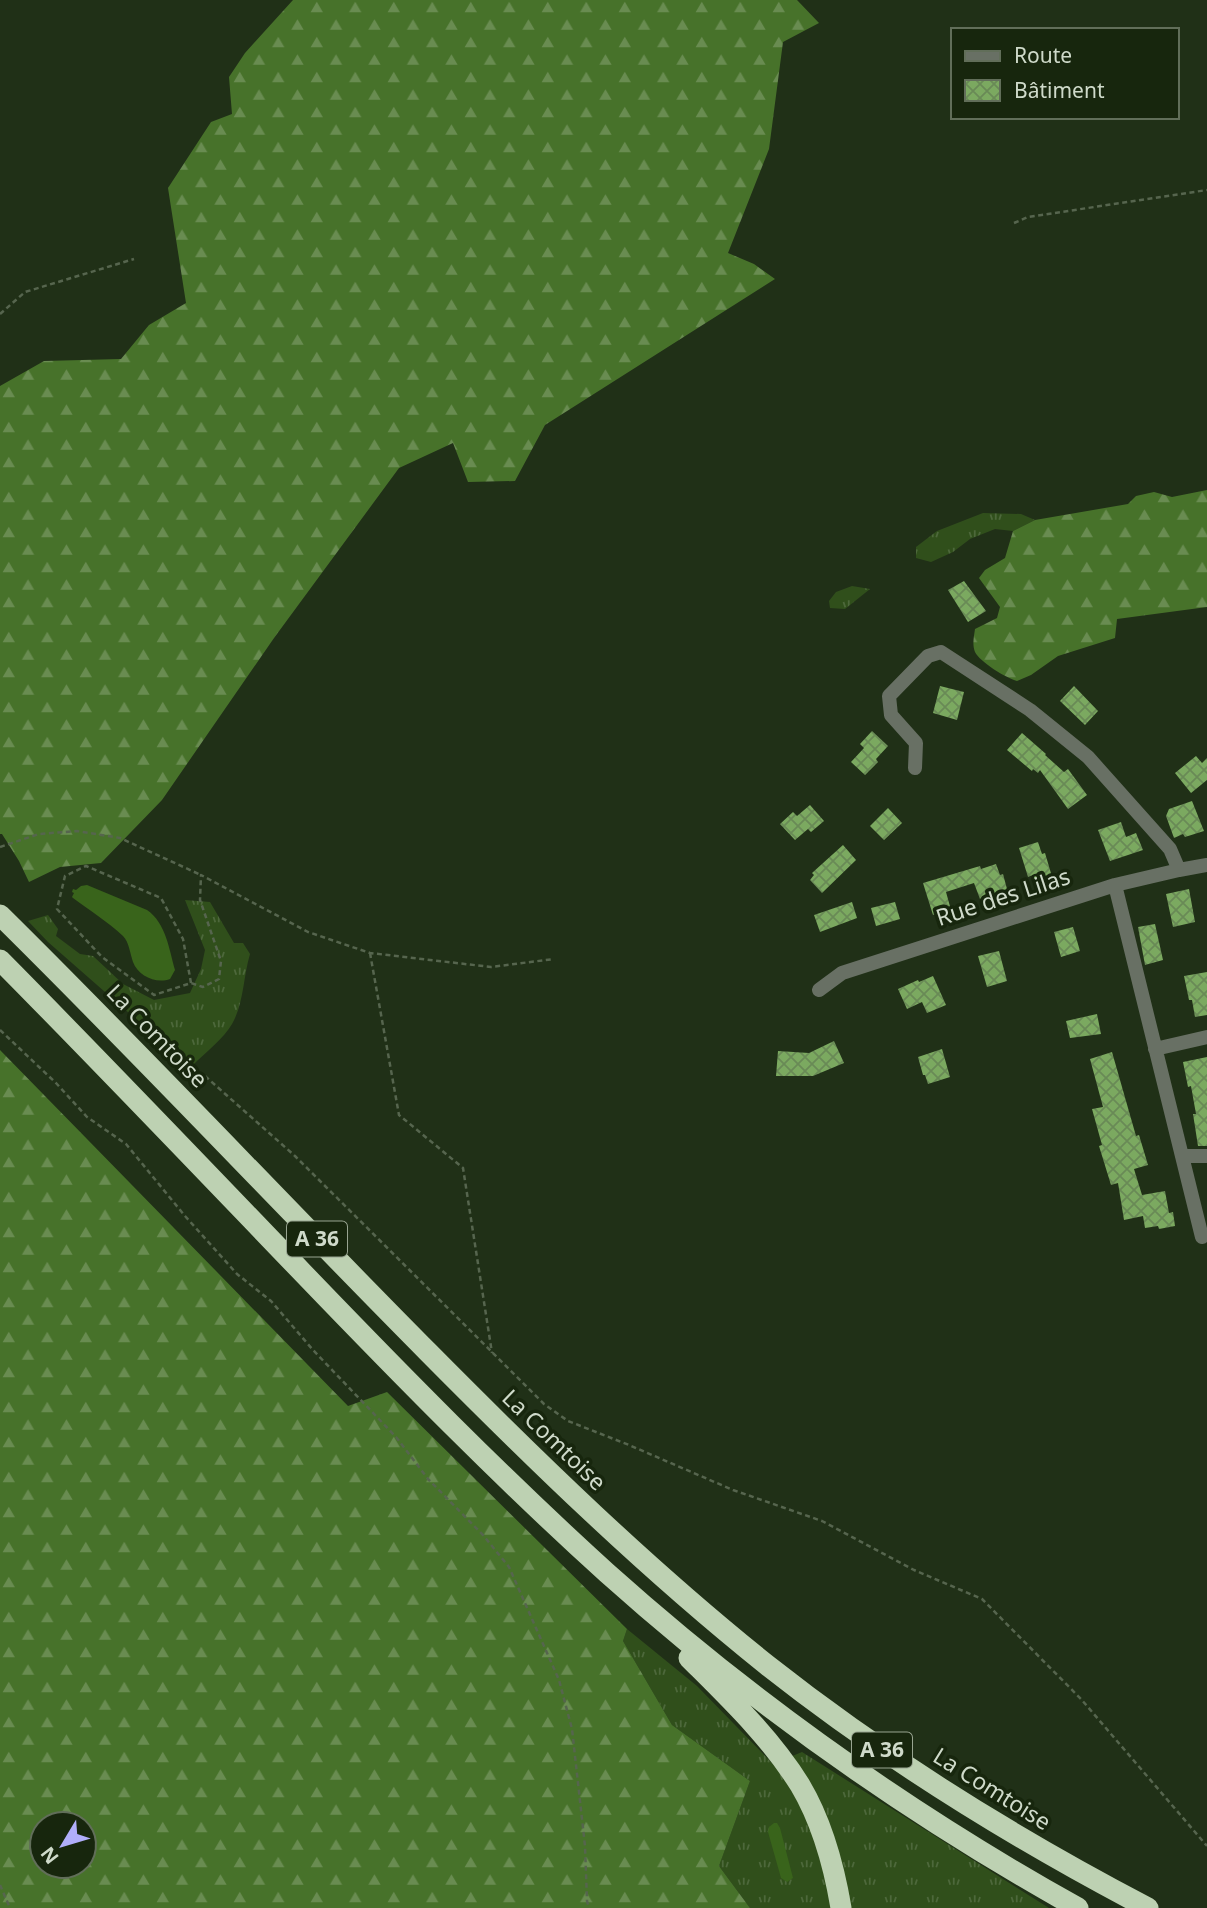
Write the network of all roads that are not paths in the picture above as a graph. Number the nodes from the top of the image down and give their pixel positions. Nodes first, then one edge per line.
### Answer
1 (915, 768) dead end
2 (1207, 865) edge
3 (1179, 870) junction
4 (1115, 885) junction
5 (0, 915) edge
6 (0, 960) edge
7 (819, 990) dead end
8 (1207, 1037) edge
9 (1155, 1049) junction
10 (1182, 1156) junction
11 (1207, 1156) edge
12 (1202, 1237) dead end
13 (608, 1574) junction
14 (841, 1908) edge
15 (1078, 1908) edge
16 (1148, 1908) edge

1 - 3 street
2 - 3 street, Rue des Lilas
3 - 4 street, Rue des Lilas
4 - 7 street, Rue des Lilas
4 - 9 street
5 - 16 highway, La Comtoise / A 36
6 - 13 highway, A 36
8 - 9 street
9 - 10 street
10 - 11 street
10 - 12 street
13 - 14 highway
13 - 15 highway, A 36

